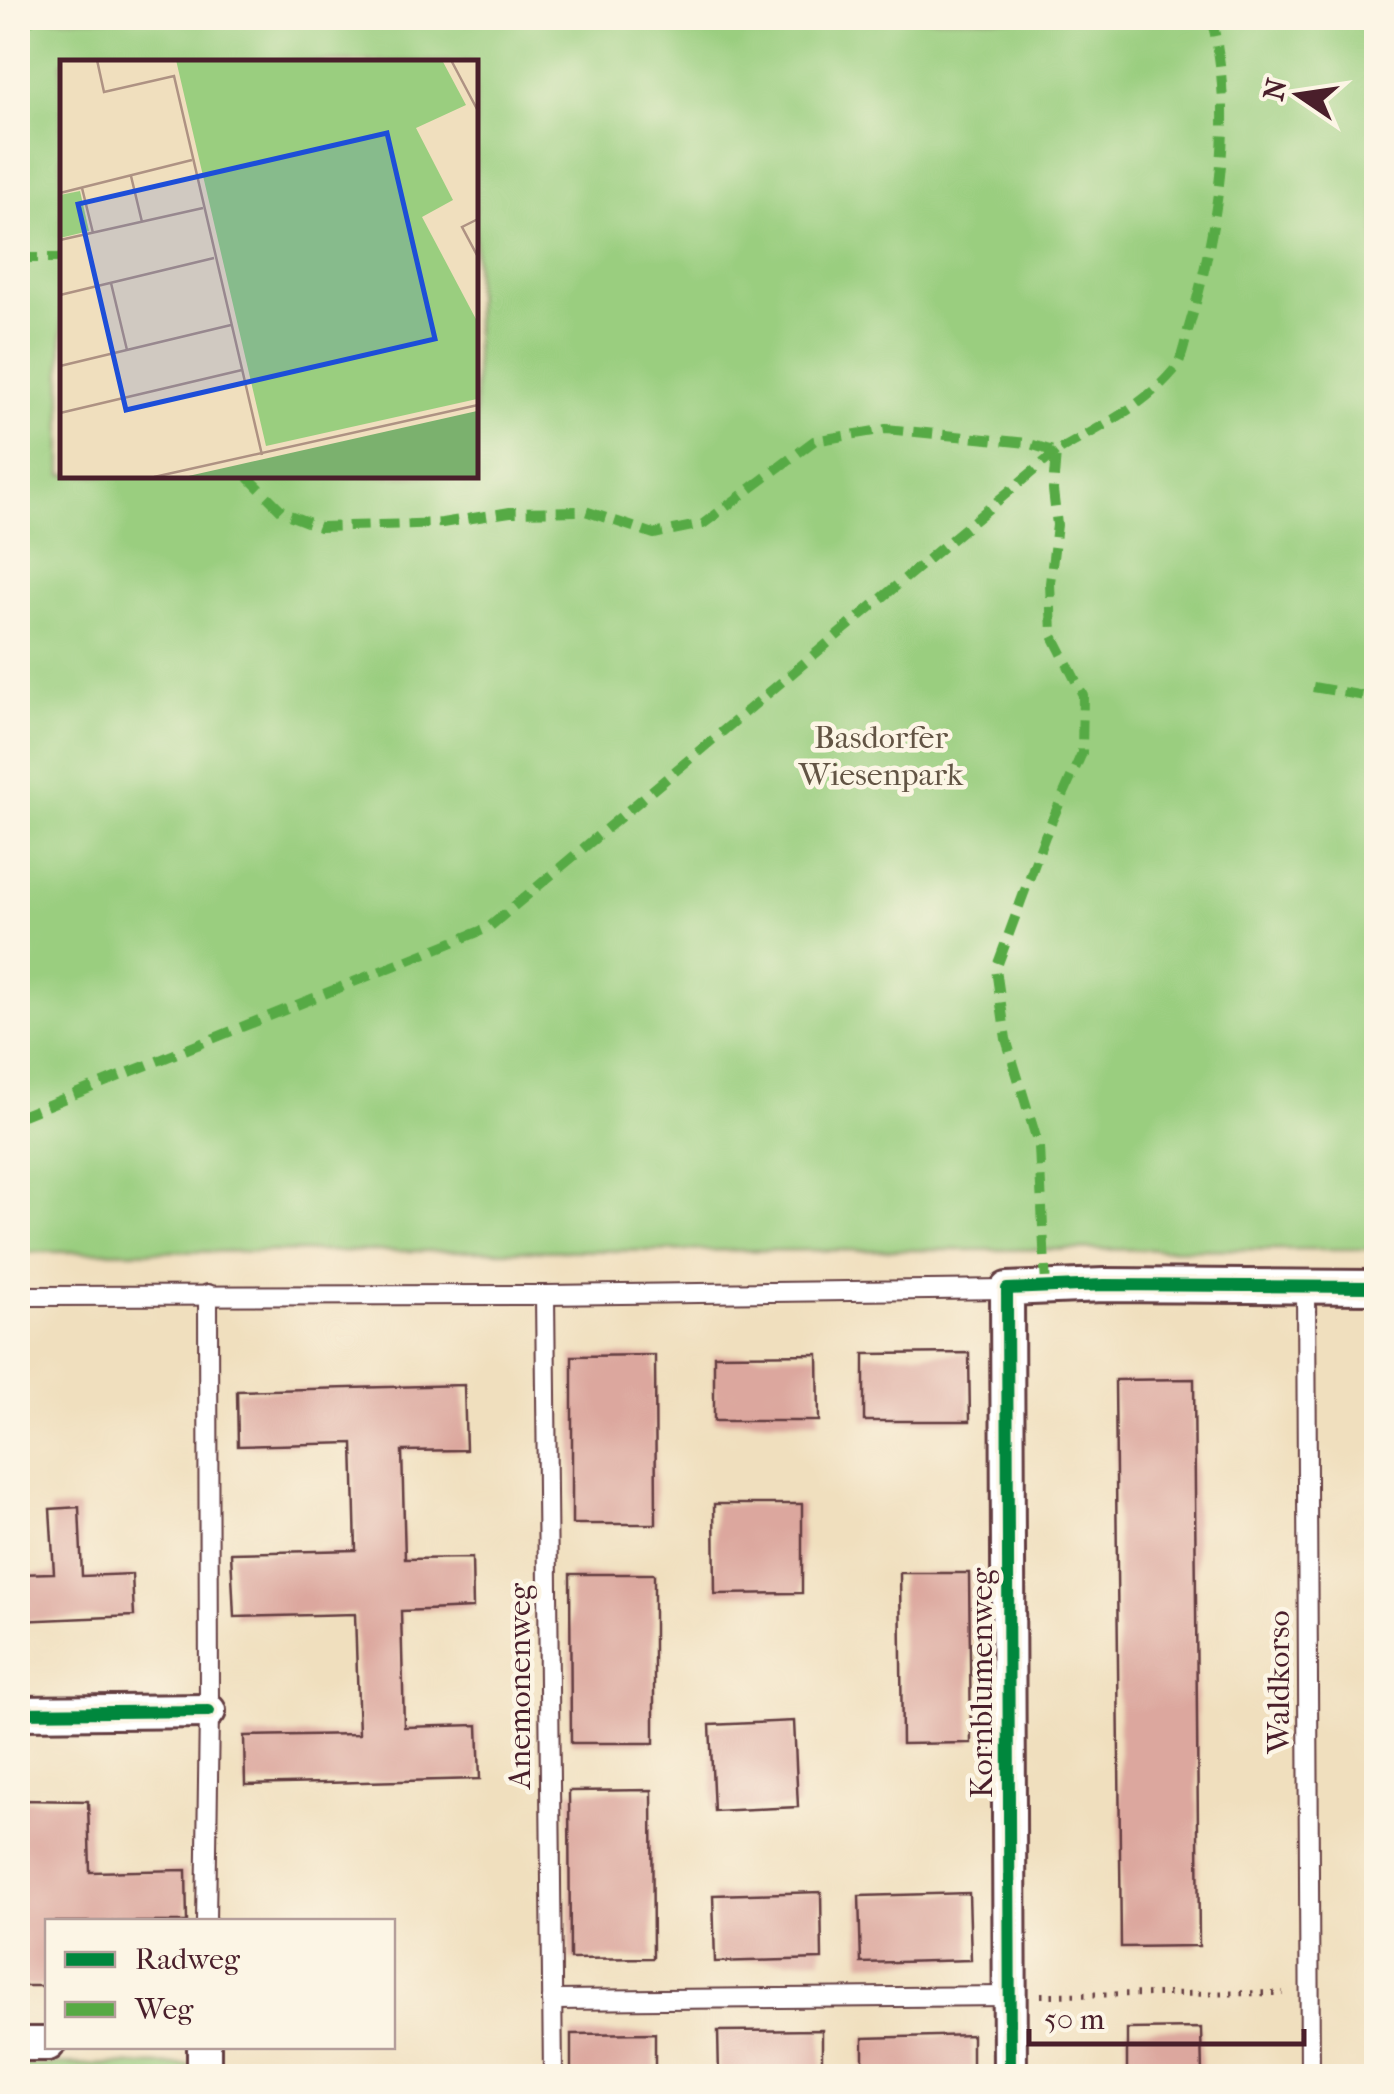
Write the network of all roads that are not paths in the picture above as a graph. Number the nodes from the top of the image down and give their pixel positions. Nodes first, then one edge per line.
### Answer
1 (1306, 1286) junction
2 (1376, 1287) edge
3 (1007, 1288) junction
4 (208, 1294) junction
5 (546, 1295) junction
6 (18, 1296) edge
7 (210, 1711) junction
8 (18, 1713) edge
9 (206, 1919) edge
10 (1010, 1996) junction
11 (552, 2000) junction
12 (18, 2044) edge
13 (45, 2044) edge
14 (204, 2049) edge
15 (204, 2076) edge
16 (553, 2076) edge
17 (1010, 2076) edge
18 (1310, 2076) edge

1 - 2 street
1 - 3 street
1 - 18 lane, Waldkorso
3 - 5 lane
3 - 10 street, Kornblumenweg
4 - 5 lane
4 - 6 lane
4 - 7 lane
5 - 11 lane, Anemonenweg
7 - 8 street
7 - 9 lane
10 - 11 lane
10 - 17 street, Kornblumenweg
11 - 16 lane, Anemonenweg
12 - 13 street
14 - 15 street

